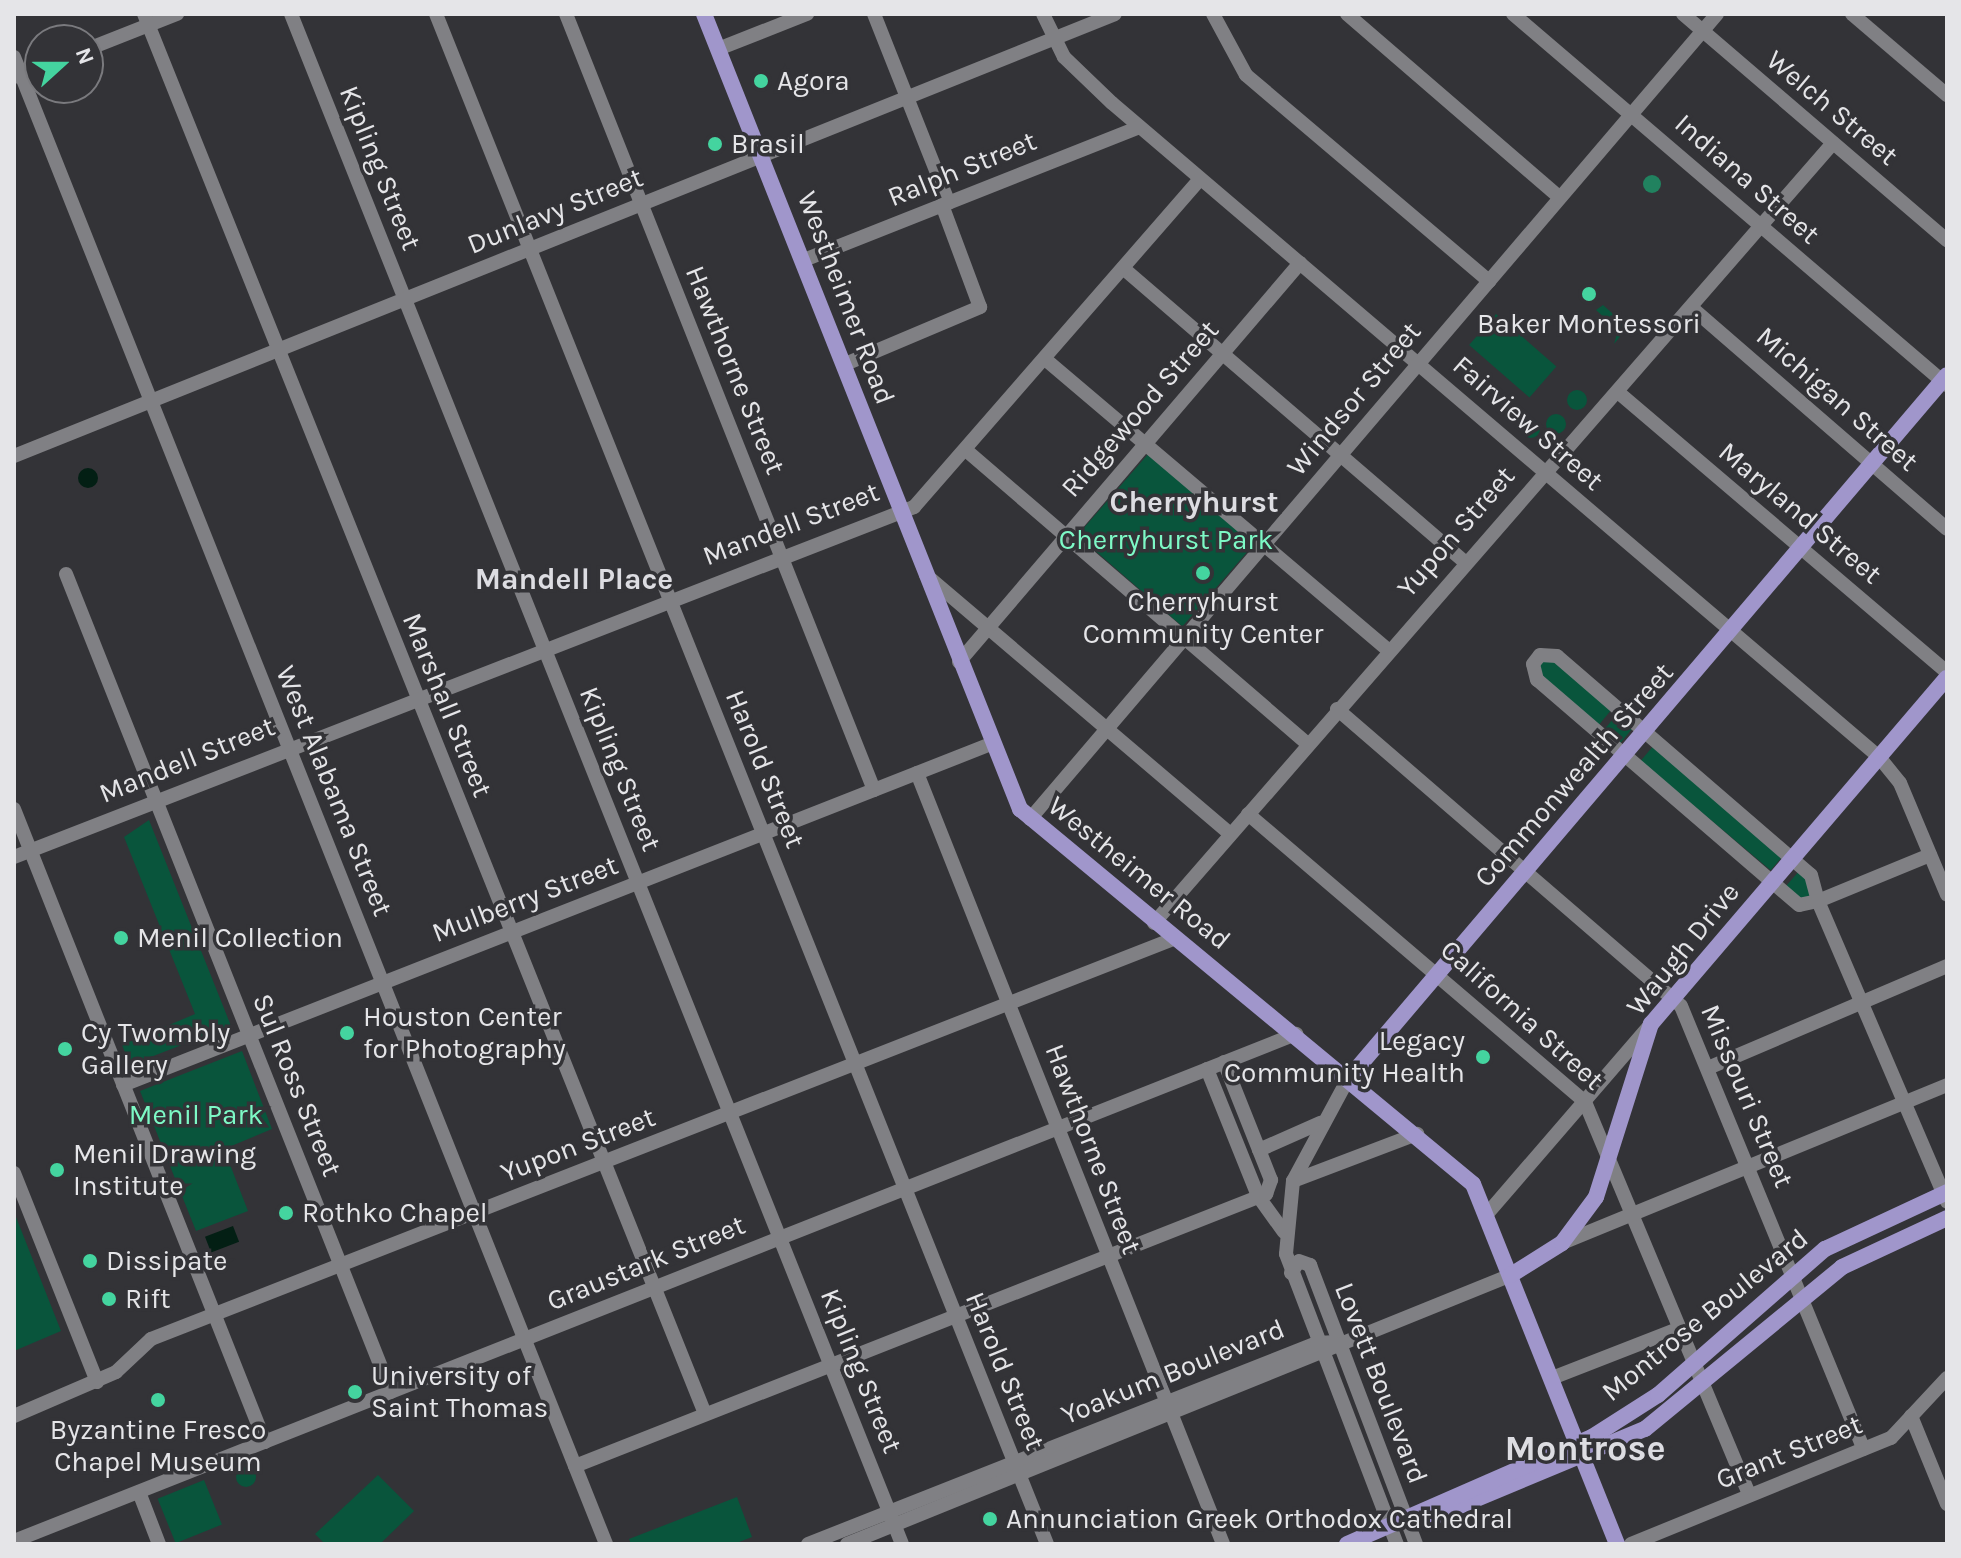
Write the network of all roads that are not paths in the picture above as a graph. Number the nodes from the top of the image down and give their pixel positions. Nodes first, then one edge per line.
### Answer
1 (177, 14) edge
2 (291, 14) edge
3 (436, 14) edge
4 (566, 14) edge
5 (704, 14) edge
6 (807, 14) edge
7 (874, 14) edge
8 (1043, 14) edge
9 (1115, 14) edge
10 (1213, 14) edge
11 (1347, 14) edge
12 (1513, 14) edge
13 (1683, 14) edge
14 (1717, 14) edge
15 (1852, 14) edge
16 (146, 20) edge
17 (1702, 31) junction
18 (1053, 39) junction
19 (104, 41) edge
20 (718, 49) junction
21 (14, 57) edge
22 (18, 76) edge
23 (1947, 95) edge
24 (907, 97) junction
25 (1629, 113) junction
26 (1140, 127) junction
27 (1833, 143) junction
28 (762, 156) junction
29 (1200, 179) junction
30 (1558, 196) junction
31 (641, 204) junction
32 (946, 204) junction
33 (1762, 226) junction
34 (1947, 240) edge
35 (529, 249) junction
36 (804, 260) junction
37 (1300, 263) junction
38 (1123, 268) junction
39 (1489, 281) junction
40 (405, 299) junction
41 (1692, 308) junction
42 (278, 350) junction
43 (1222, 353) junction
44 (1045, 359) junction
45 (1419, 363) junction
46 (843, 365) junction
47 (1945, 380) edge
48 (1619, 393) junction
49 (151, 401) junction
50 (1145, 443) junction
51 (967, 451) junction
52 (1341, 455) junction
53 (14, 456) edge
54 (1872, 465) junction
55 (1545, 472) junction
56 (900, 509) junction
57 (1947, 529) edge
58 (1066, 536) junction
59 (1264, 544) junction
60 (1801, 547) junction
61 (781, 555) junction
62 (1464, 561) junction
63 (66, 574) dead end
64 (924, 574) junction
65 (670, 599) junction
66 (988, 628) junction
67 (1730, 631) junction
68 (1184, 638) junction
69 (544, 649) junction
70 (1388, 650) junction
71 (959, 662) junction
72 (1947, 675) edge
73 (417, 699) junction
74 (1337, 709) junction
75 (1106, 729) junction
76 (1646, 731) junction
77 (991, 744) junction
78 (1308, 744) junction
79 (289, 747) junction
80 (1626, 755) junction
81 (1879, 757) junction
82 (917, 773) junction
83 (874, 790) junction
84 (156, 800) junction
85 (14, 809) edge
86 (1248, 814) junction
87 (1030, 819) junction
88 (763, 833) junction
89 (1230, 834) junction
90 (30, 850) junction
91 (1930, 855) junction
92 (14, 857) edge
93 (1793, 857) junction
94 (1527, 870) junction
95 (1771, 881) junction
96 (638, 883) junction
97 (1947, 895) edge
98 (1818, 901) junction
99 (1154, 923) junction
100 (510, 933) junction
101 (1173, 939) junction
102 (1947, 966) edge
103 (1438, 973) junction
104 (383, 983) junction
105 (1674, 996) junction
106 (1866, 1002) junction
107 (1007, 1003) junction
108 (1651, 1024) junction
109 (1296, 1034) junction
110 (249, 1036) junction
111 (1224, 1062) junction
112 (854, 1063) junction
113 (1708, 1068) junction
114 (1207, 1069) junction
115 (1348, 1079) junction
116 (123, 1085) junction
117 (1947, 1085) edge
118 (1585, 1102) junction
119 (1906, 1102) junction
120 (730, 1113) junction
121 (1321, 1123) junction
122 (1057, 1129) junction
123 (1417, 1134) junction
124 (1259, 1150) junction
125 (1612, 1157) junction
126 (602, 1164) junction
127 (1749, 1166) junction
128 (14, 1173) edge
129 (1293, 1181) junction
130 (904, 1189) junction
131 (1258, 1196) junction
132 (1946, 1196) edge
133 (474, 1213) junction
134 (1487, 1214) junction
135 (1634, 1214) junction
136 (1947, 1218) edge
137 (1284, 1232) junction
138 (780, 1238) junction
139 (1562, 1243) junction
140 (1106, 1256) junction
141 (342, 1267) junction
142 (1794, 1272) junction
143 (1291, 1273) junction
144 (1511, 1275) junction
145 (653, 1288) junction
146 (1803, 1295) junction
147 (214, 1315) junction
148 (955, 1316) junction
149 (1680, 1328) junction
150 (524, 1339) junction
151 (1336, 1342) junction
152 (1320, 1350) junction
153 (1694, 1362) junction
154 (830, 1365) junction
155 (1552, 1378) junction
156 (1947, 1378) edge
157 (97, 1382) junction
158 (1704, 1386) junction
159 (391, 1392) junction
160 (1164, 1402) junction
161 (705, 1414) junction
162 (14, 1416) edge
163 (1170, 1416) junction
164 (1911, 1416) junction
165 (265, 1442) junction
166 (1864, 1449) junction
167 (1581, 1450) junction
168 (575, 1466) junction
169 (1017, 1469) junction
170 (139, 1492) junction
171 (1749, 1495) junction
172 (1947, 1504) edge
173 (892, 1519) junction
174 (1409, 1520) junction
175 (1390, 1527) junction
176 (14, 1541) edge
177 (159, 1544) edge
178 (606, 1544) edge
179 (808, 1544) edge
180 (847, 1544) edge
181 (902, 1544) edge
182 (1047, 1544) edge
183 (1223, 1544) edge
184 (1347, 1544) edge
185 (1397, 1544) edge
186 (1416, 1544) edge
187 (1617, 1544) edge
188 (1631, 1544) edge

1 - 16 street
2 - 40 street, Kipling Street
3 - 35 street, Harold Street
4 - 31 street, Hawthorne Street
5 - 20 main road, Westheimer Road
6 - 20 street
7 - 24 street
8 - 18 street, Fairview Street
9 - 18 street, Dunlavy Street
10 - 39 street
11 - 30 street
12 - 25 street, Indiana Street
13 - 17 street, Welch Street
14 - 17 street, Windsor Street
15 - 23 street
16 - 19 street
16 - 42 street, Marshall Street
17 - 25 street, Windsor Street
17 - 27 street, Welch Street
18 - 24 street, Dunlavy Street
18 - 26 street, Fairview Street
20 - 28 main road, Westheimer Road
21 - 22 street, West Alabama Street
22 - 49 street, West Alabama Street
24 - 28 street, Dunlavy Street
24 - 32 street
25 - 30 street, Windsor Street
25 - 33 street, Indiana Street
26 - 29 street, Fairview Street
26 - 32 street, Ralph Street
27 - 33 street, Yupon Street
27 - 34 street, Welch Street
28 - 31 street, Dunlavy Street
28 - 36 main road, Westheimer Road
29 - 37 street, Fairview Street
29 - 38 street, Mandell Street
30 - 39 street, Windsor Street
31 - 35 street, Dunlavy Street
31 - 61 street, Hawthorne Street
32 - 36 street, Ralph Street
32 - 46 street
33 - 41 street, Yupon Street
33 - 47 street, Indiana Street
35 - 40 street, Dunlavy Street
35 - 65 street, Harold Street
36 - 46 main road, Westheimer Road
37 - 43 street, Ridgewood Street
37 - 45 street, Fairview Street
38 - 43 street
38 - 44 street, Mandell Street
39 - 45 street, Windsor Street
40 - 42 street, Dunlavy Street
40 - 69 street, Kipling Street
41 - 48 street, Yupon Street
41 - 54 street, Michigan Street
42 - 49 street, Dunlavy Street
42 - 73 street, Marshall Street
43 - 50 street, Ridgewood Street
43 - 52 street
44 - 50 street
44 - 51 street, Mandell Street
45 - 52 street, Windsor Street
45 - 55 street, Fairview Street
46 - 56 main road, Westheimer Road
47 - 54 main road, Commonwealth Street
48 - 55 street, Yupon Street
48 - 60 street, Maryland Street
49 - 53 street, Dunlavy Street
49 - 79 street, West Alabama Street
50 - 58 street, Ridgewood Street
50 - 59 street
51 - 56 street, Mandell Street
51 - 58 street
52 - 59 street, Windsor Street
52 - 62 street
54 - 57 street, Michigan Street
54 - 60 main road, Commonwealth Street
55 - 62 street, Yupon Street
55 - 67 street, Fairview Street
56 - 61 street, Mandell Street
56 - 64 main road, Westheimer Road
58 - 66 street, Ridgewood Street
58 - 68 street
59 - 68 street, Windsor Street
59 - 70 street
60 - 67 main road, Commonwealth Street
60 - 72 street, Maryland Street
61 - 65 street, Mandell Street
61 - 83 street, Hawthorne Street
62 - 70 street, Yupon Street
63 - 84 street, Sul Ross Street
64 - 66 street
64 - 71 main road, Westheimer Road
65 - 69 street, Mandell Street
65 - 88 street, Harold Street
66 - 71 street, Ridgewood Street
66 - 75 street
67 - 76 main road, Commonwealth Street
67 - 81 street, Fairview Street
68 - 75 street, Windsor Street
68 - 78 street
69 - 73 street, Mandell Street
69 - 96 street, Kipling Street
70 - 74 street, Yupon Street
71 - 77 main road, Westheimer Road
72 - 81 main road, Waugh Drive
73 - 79 street, Mandell Street
73 - 100 street, Marshall Street
74 - 78 street, Yupon Street
74 - 94 street, Missouri Street
75 - 87 street, Windsor Street
75 - 89 street
76 - 80 main road, Commonwealth Street
76 - 80 street
76 - 93 street
77 - 82 street, Mulberry Street
77 - 87 main road, Westheimer Road
78 - 86 street, Yupon Street
79 - 84 street, Mandell Street
79 - 104 street, West Alabama Street
80 - 94 main road, Commonwealth Street
80 - 95 street
81 - 91 street, Fairview Street
81 - 93 main road, Waugh Drive
82 - 83 street, Mulberry Street
82 - 107 street, Hawthorne Street
83 - 88 street, Mulberry Street
84 - 90 street, Mandell Street
84 - 110 street, Sul Ross Street
85 - 90 street
86 - 89 street, Yupon Street
86 - 103 street, California Street
87 - 99 main road, Westheimer Road
88 - 96 street, Mulberry Street
88 - 112 street, Harold Street
89 - 99 street, Yupon Street
90 - 92 street, Mandell Street
90 - 116 street
91 - 97 street, Fairview Street
91 - 98 street
93 - 95 main road, Waugh Drive
93 - 98 street
94 - 103 main road, Commonwealth Street
94 - 105 street, Missouri Street
95 - 98 street
95 - 105 main road, Waugh Drive
96 - 100 street, Mulberry Street
96 - 120 street, Kipling Street
98 - 106 street
99 - 101 main road, Westheimer Road
100 - 104 street, Mulberry Street
100 - 126 street, Marshall Street
101 - 107 street, Yupon Street
101 - 109 main road, Westheimer Road
102 - 106 street
103 - 115 main road, Commonwealth Street
103 - 118 street, California Street
104 - 110 street, Mulberry Street
104 - 133 street, West Alabama Street
105 - 108 main road, Waugh Drive
105 - 113 street, Missouri Street
106 - 113 street
106 - 119 street
107 - 112 street, Yupon Street
107 - 122 street, Hawthorne Street
108 - 118 street
108 - 125 main road, Waugh Drive
109 - 111 street, Graustark Street
109 - 115 main road, Westheimer Road
110 - 116 street, Mulberry Street
110 - 141 street, Sul Ross Street
111 - 114 street, Graustark Street
111 - 124 street
112 - 120 street, Yupon Street
112 - 130 street, Harold Street
113 - 127 street, Missouri Street
114 - 122 street, Graustark Street
114 - 131 street, Lovett Boulevard
115 - 121 street, Commonwealth Street
115 - 123 main road, Westheimer Road
116 - 147 street
117 - 119 street
118 - 125 street, California Street
118 - 134 street
119 - 127 street
119 - 132 street
120 - 126 street, Yupon Street
120 - 138 street, Kipling Street
121 - 124 street
121 - 129 street, Commonwealth Street
122 - 130 street, Graustark Street
122 - 140 street, Hawthorne Street
123 - 129 street
123 - 134 main road, Westheimer Road
124 - 131 street
125 - 135 street, California Street
125 - 139 main road, Waugh Drive
126 - 133 street, Yupon Street
126 - 145 street, Marshall Street
127 - 135 street
127 - 142 street, Missouri Street
128 - 157 street
129 - 137 street, Commonwealth Street
130 - 138 street, Graustark Street
130 - 148 street, Harold Street
131 - 137 street, Lovett Boulevard
131 - 140 street
132 - 142 main road, Montrose Boulevard
133 - 141 street, Yupon Street
133 - 150 street, West Alabama Street
134 - 144 main road, Westheimer Road
135 - 139 street
135 - 149 street, California Street
136 - 146 main road, Montrose Boulevard
137 - 143 street, Lovett Boulevard
138 - 145 street, Graustark Street
138 - 154 street, Kipling Street
139 - 144 main road, Waugh Drive
140 - 148 street
140 - 160 street, Hawthorne Street
141 - 147 street, Yupon Street
141 - 159 street, Sul Ross Street
142 - 146 street, Missouri Street
142 - 153 main road, Montrose Boulevard
143 - 151 street, Lovett Boulevard
143 - 152 street, Lovett Boulevard
144 - 151 street, Yoakum Boulevard
144 - 155 main road, Westheimer Road
145 - 150 street, Graustark Street
145 - 161 street, Marshall Street
146 - 158 main road, Montrose Boulevard
146 - 166 street, Missouri Street
147 - 157 street, Yupon Street
147 - 165 street
148 - 154 street
148 - 169 street, Harold Street
149 - 153 street, California Street
149 - 155 street
150 - 159 street, Graustark Street
150 - 168 street, West Alabama Street
151 - 152 street, Yoakum Boulevard
151 - 174 street, Lovett Boulevard
152 - 160 street, Yoakum Boulevard
152 - 163 street, Yoakum Boulevard
152 - 175 street, Lovett Boulevard
153 - 158 street, California Street
153 - 167 main road, Montrose Boulevard
154 - 161 street
154 - 173 street, Kipling Street
155 - 167 main road, Westheimer Road
156 - 164 street, Grant Street
157 - 162 street, Yupon Street
158 - 167 main road, Montrose Boulevard
158 - 171 street, California Street
159 - 165 street, Graustark Street
160 - 163 street, Hawthorne Street
160 - 169 street, Yoakum Boulevard
161 - 168 street
163 - 169 street, Yoakum Boulevard
163 - 183 street, Hawthorne Street
164 - 166 street, Grant Street
164 - 172 street
165 - 170 street, Graustark Street
166 - 171 street, Grant Street
167 - 174 main road, Montrose Boulevard
167 - 187 main road, Westheimer Road
168 - 178 street, West Alabama Street
169 - 173 street, Yoakum Boulevard
169 - 182 street, Harold Street
170 - 176 street, Graustark Street
170 - 177 street
171 - 188 street, Grant Street
173 - 179 street, Yoakum Boulevard
173 - 180 street, Yoakum Boulevard
173 - 181 street, Kipling Street
174 - 175 main road, Montrose Boulevard
174 - 186 street, Lovett Boulevard
175 - 184 main road, Montrose Boulevard
175 - 185 street, Lovett Boulevard

